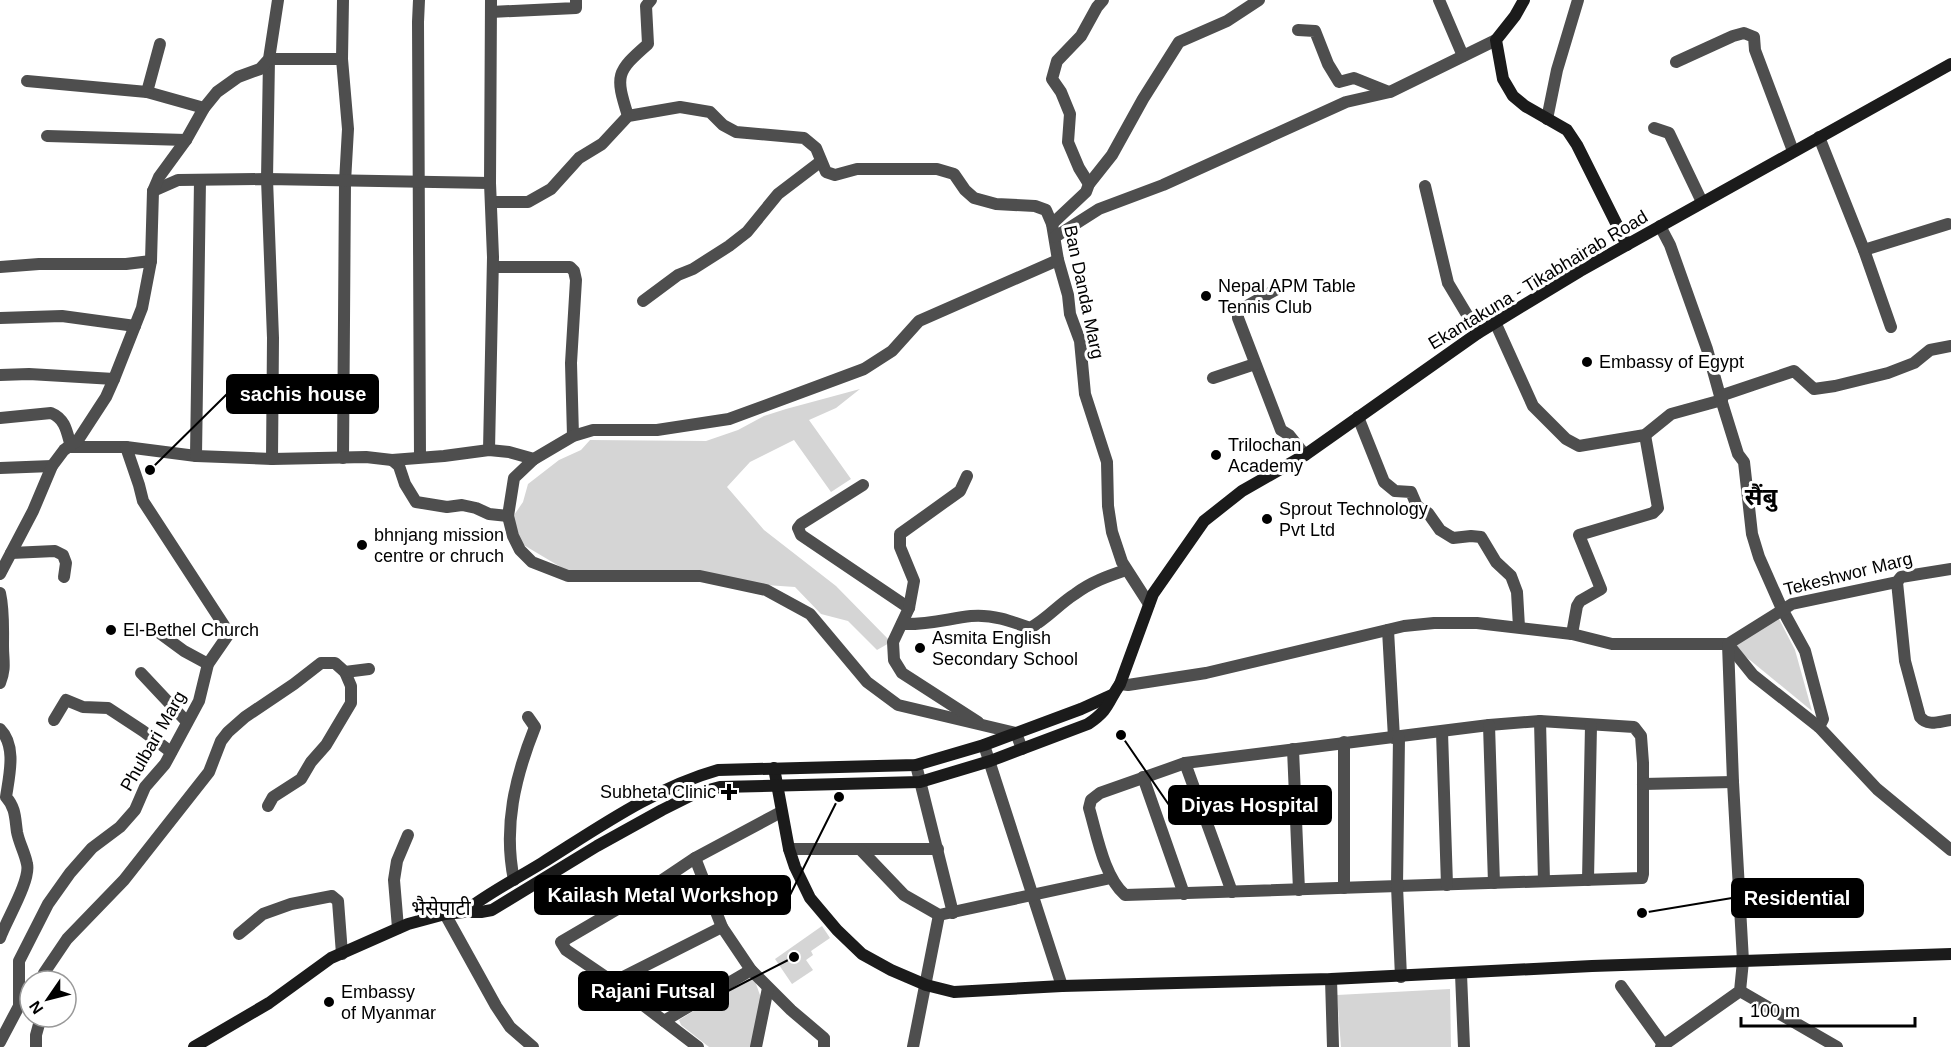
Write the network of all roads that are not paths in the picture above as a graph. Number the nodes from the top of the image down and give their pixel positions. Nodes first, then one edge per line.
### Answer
1 (278, 0) edge
2 (343, 0) edge
3 (419, 0) edge
4 (576, 0) edge
5 (651, 0) edge
6 (1103, 0) edge
7 (1259, 0) edge
8 (1439, 0) edge
9 (1524, 0) edge
10 (1578, 0) edge
11 (491, 6) edge
12 (1298, 30) dead end
13 (1496, 40) junction
14 (160, 44) dead end
15 (1463, 56) junction
16 (269, 59) junction
17 (342, 59) junction
18 (1676, 62) dead end
19 (1951, 64) edge
20 (27, 81) dead end
21 (147, 92) junction
22 (1390, 92) junction
23 (204, 108) junction
24 (628, 116) junction
25 (1547, 119) junction
26 (1654, 128) dead end
27 (47, 136) dead end
28 (1819, 137) junction
29 (186, 140) junction
30 (1793, 151) junction
31 (820, 162) junction
32 (267, 179) junction
33 (200, 180) junction
34 (419, 181) junction
35 (345, 182) junction
36 (490, 183) junction
37 (1089, 184) junction
38 (1425, 186) dead end
39 (153, 191) junction
40 (492, 202) junction
41 (1702, 202) junction
42 (1052, 224) junction
43 (1948, 224) dead end
44 (1660, 226) junction
45 (1055, 237) junction
46 (1627, 246) junction
47 (1864, 250) junction
48 (1058, 260) junction
49 (151, 261) junction
50 (0, 267) edge
51 (493, 267) junction
52 (1277, 289) dead end
53 (643, 300) dead end
54 (0, 318) edge
55 (1495, 322) junction
56 (135, 326) junction
57 (1891, 327) dead end
58 (1478, 333) junction
59 (1951, 346) edge
60 (1255, 364) junction
61 (0, 375) edge
62 (1213, 378) dead end
63 (114, 379) junction
64 (1721, 398) junction
65 (1358, 417) junction
66 (0, 418) edge
67 (1645, 435) junction
68 (573, 436) junction
69 (126, 447) junction
70 (67, 448) junction
71 (489, 450) junction
72 (1305, 455) junction
73 (196, 456) junction
74 (343, 458) junction
75 (420, 458) junction
76 (272, 459) junction
77 (534, 459) junction
78 (392, 460) junction
79 (52, 466) junction
80 (0, 468) edge
81 (967, 476) dead end
82 (863, 485) dead end
83 (508, 516) junction
84 (11, 553) junction
85 (1951, 569) edge
86 (1126, 570) junction
87 (0, 574) edge
88 (64, 577) dead end
89 (1898, 582) junction
90 (0, 593) edge
91 (1149, 604) junction
92 (909, 608) junction
93 (1782, 609) junction
94 (902, 624) junction
95 (1519, 627) junction
96 (154, 629) dead end
97 (1388, 630) junction
98 (1572, 634) junction
99 (1728, 644) junction
100 (208, 664) junction
101 (369, 669) dead end
102 (2, 670) edge
103 (345, 672) junction
104 (141, 673) dead end
105 (0, 683) edge
106 (1119, 684) junction
107 (1112, 695) junction
108 (528, 717) dead end
109 (54, 720) dead end
110 (1951, 720) edge
111 (1540, 721) junction
112 (186, 722) junction
113 (1591, 724) junction
114 (1489, 725) junction
115 (1819, 727) junction
116 (986, 728) junction
117 (0, 729) edge
118 (1442, 732) junction
119 (1016, 733) junction
120 (1396, 737) junction
121 (1344, 742) junction
122 (984, 745) junction
123 (1022, 749) junction
124 (1293, 749) junction
125 (171, 752) junction
126 (990, 761) junction
127 (1185, 763) junction
128 (916, 765) junction
129 (774, 768) junction
130 (1143, 777) junction
131 (920, 782) junction
132 (1733, 782) junction
133 (777, 784) junction
134 (1643, 784) junction
135 (3, 798) edge
136 (268, 806) dead end
137 (781, 812) junction
138 (589, 834) junction
139 (408, 836) dead end
140 (597, 846) junction
141 (789, 849) junction
142 (938, 849) junction
143 (861, 850) junction
144 (1951, 850) edge
145 (695, 858) junction
146 (1111, 878) junction
147 (514, 880) junction
148 (1588, 880) junction
149 (1544, 881) junction
150 (1494, 883) junction
151 (1447, 885) junction
152 (1397, 886) junction
153 (1344, 888) junction
154 (1299, 890) junction
155 (1232, 892) junction
156 (1184, 894) junction
157 (1034, 895) junction
158 (464, 912) junction
159 (953, 913) junction
160 (445, 914) junction
161 (939, 915) junction
162 (722, 927) junction
163 (399, 928) junction
164 (239, 934) dead end
165 (0, 938) edge
166 (342, 954) junction
167 (1951, 954) edge
168 (1743, 961) junction
169 (47, 969) edge
170 (752, 970) junction
171 (1461, 974) junction
172 (1401, 977) junction
173 (1331, 979) junction
174 (613, 982) junction
175 (926, 985) junction
176 (1062, 986) junction
177 (1621, 986) dead end
178 (768, 988) junction
179 (1740, 991) junction
180 (664, 1021) junction
181 (38, 1029) edge
182 (0, 1042) edge
183 (1663, 1046) edge
184 (1832, 1046) edge
185 (36, 1047) edge
186 (194, 1047) edge
187 (533, 1047) edge
188 (698, 1047) edge
189 (756, 1047) edge
190 (824, 1047) edge
191 (913, 1047) edge
192 (1333, 1047) edge
193 (1464, 1047) edge

1 - 16 street
2 - 17 street
3 - 34 street
4 - 11 street
5 - 24 street
6 - 37 street
7 - 37 street
8 - 15 street
9 - 13 main road
10 - 25 street
11 - 36 street
12 - 22 street
13 - 15 street
13 - 25 main road
14 - 21 street
15 - 22 street
16 - 17 street
16 - 23 street
16 - 32 street
17 - 35 street
18 - 30 street
19 - 28 main road, Ekantakuna - Tikabhairab Road
20 - 21 street
21 - 23 street
22 - 45 street
23 - 29 street
24 - 31 street
24 - 40 street
25 - 46 main road
26 - 41 street
27 - 29 street
28 - 30 main road, Ekantakuna - Tikabhairab Road
28 - 47 street
29 - 39 street
30 - 41 main road, Ekantakuna - Tikabhairab Road
31 - 42 street, Ban Danda Marg
31 - 53 street
32 - 33 street
32 - 35 street
32 - 76 street
33 - 39 street
33 - 73 street
34 - 35 street
34 - 36 street
34 - 75 street
35 - 74 street
36 - 40 street
37 - 42 street
38 - 58 street
39 - 49 street
40 - 51 street
41 - 44 main road, Ekantakuna - Tikabhairab Road
42 - 45 street, Ban Danda Marg
43 - 47 street
44 - 46 main road, Ekantakuna - Tikabhairab Road
44 - 64 street
45 - 48 street, Ban Danda Marg
46 - 55 main road, Ekantakuna - Tikabhairab Road
47 - 57 street
48 - 68 street
48 - 86 street, Ban Danda Marg
49 - 50 street
49 - 56 street
51 - 68 street
51 - 71 street
52 - 60 street
54 - 56 street
55 - 58 main road, Ekantakuna - Tikabhairab Road
55 - 67 street
56 - 63 street
58 - 65 main road, Ekantakuna - Tikabhairab Road
59 - 64 street
60 - 62 street
60 - 72 street
61 - 63 street
63 - 70 street
64 - 67 street
64 - 93 street
65 - 72 main road, Ekantakuna - Tikabhairab Road
65 - 95 street
66 - 70 street
67 - 98 street
68 - 77 street
69 - 70 street
69 - 73 street
69 - 100 street, Phulbari Marg
70 - 79 street
71 - 75 street
71 - 77 street
72 - 91 main road, Ekantakuna - Tikabhairab Road
73 - 76 street
74 - 76 street
74 - 78 street
75 - 78 street
77 - 83 street
78 - 83 street
79 - 80 street
79 - 84 street
81 - 92 street
82 - 92 street
83 - 116 street
84 - 87 street
84 - 88 street
85 - 89 street, Tekeshwor Marg
86 - 91 street, Ban Danda Marg
86 - 94 street
89 - 93 street, Tekeshwor Marg
89 - 110 street
90 - 102 street
91 - 106 main road, Ekantakuna - Tikabhairab Road
92 - 94 street
93 - 99 street, Tekeshwor Marg
93 - 115 street
94 - 116 street
95 - 97 street
95 - 98 street
96 - 100 street
97 - 106 street
97 - 120 street
98 - 99 street
99 - 115 street
99 - 132 street
100 - 112 street, Phulbari Marg
101 - 103 street
102 - 105 street
103 - 136 street
103 - 169 street
104 - 112 street
106 - 107 main road, Ekantakuna - Tikabhairab Road
107 - 119 main road, Ekantakuna - Tikabhairab Road
107 - 123 main road, Ekantakuna - Tikabhairab Road
108 - 147 street
109 - 125 street
111 - 113 street
111 - 114 street
111 - 149 street
112 - 125 street, Phulbari Marg
113 - 134 street
113 - 148 street
114 - 118 street
114 - 150 street
115 - 144 street
116 - 119 street
117 - 135 street
118 - 120 street
118 - 151 street
119 - 122 main road, Ekantakuna - Tikabhairab Road
119 - 123 street
120 - 121 street
120 - 152 street
121 - 124 street
121 - 153 street
122 - 126 street
122 - 128 main road, Ekantakuna - Tikabhairab Road
123 - 126 main road, Ekantakuna - Tikabhairab Road
124 - 127 street
124 - 154 street
125 - 182 street, Phulbari Marg
126 - 131 main road, Ekantakuna - Tikabhairab Road
126 - 157 street
127 - 130 street
127 - 155 street
128 - 129 main road, Ekantakuna - Tikabhairab Road
128 - 131 street
129 - 133 main road
129 - 138 main road, Ekantakuna - Tikabhairab Road
130 - 146 street
130 - 156 street
131 - 133 main road, Ekantakuna - Tikabhairab Road
131 - 142 street
132 - 134 street
132 - 168 street
133 - 137 main road
133 - 140 main road, Ekantakuna - Tikabhairab Road
134 - 148 street
135 - 165 street
137 - 141 main road
137 - 145 street
138 - 140 main road
138 - 147 main road, Ekantakuna - Tikabhairab Road
139 - 163 street
140 - 158 main road, Ekantakuna - Tikabhairab Road
141 - 143 street
141 - 175 main road
142 - 143 street
142 - 159 street
143 - 161 street
145 - 162 street
145 - 174 street
146 - 156 street
146 - 157 street
147 - 158 main road, Ekantakuna - Tikabhairab Road
148 - 149 street
149 - 150 street
150 - 151 street
151 - 152 street
152 - 153 street
152 - 172 street
153 - 154 street
154 - 155 street
155 - 156 street
157 - 159 street
157 - 176 street
158 - 160 main road, Ekantakuna - Tikabhairab Road
159 - 161 street
160 - 163 main road, Ekantakuna - Tikabhairab Road
160 - 187 street
161 - 175 street
162 - 170 street
162 - 174 street
163 - 166 main road, Ekantakuna - Tikabhairab Road
164 - 166 street
166 - 186 main road, Ekantakuna - Tikabhairab Road
167 - 168 main road
168 - 171 main road
168 - 179 street
170 - 178 street
170 - 180 street
171 - 172 main road
171 - 193 street
172 - 173 main road
173 - 176 main road
173 - 192 street
174 - 180 street
175 - 176 main road
175 - 191 street
177 - 183 street
178 - 189 street
178 - 190 street
179 - 183 street
179 - 184 street
180 - 188 street
181 - 185 street

